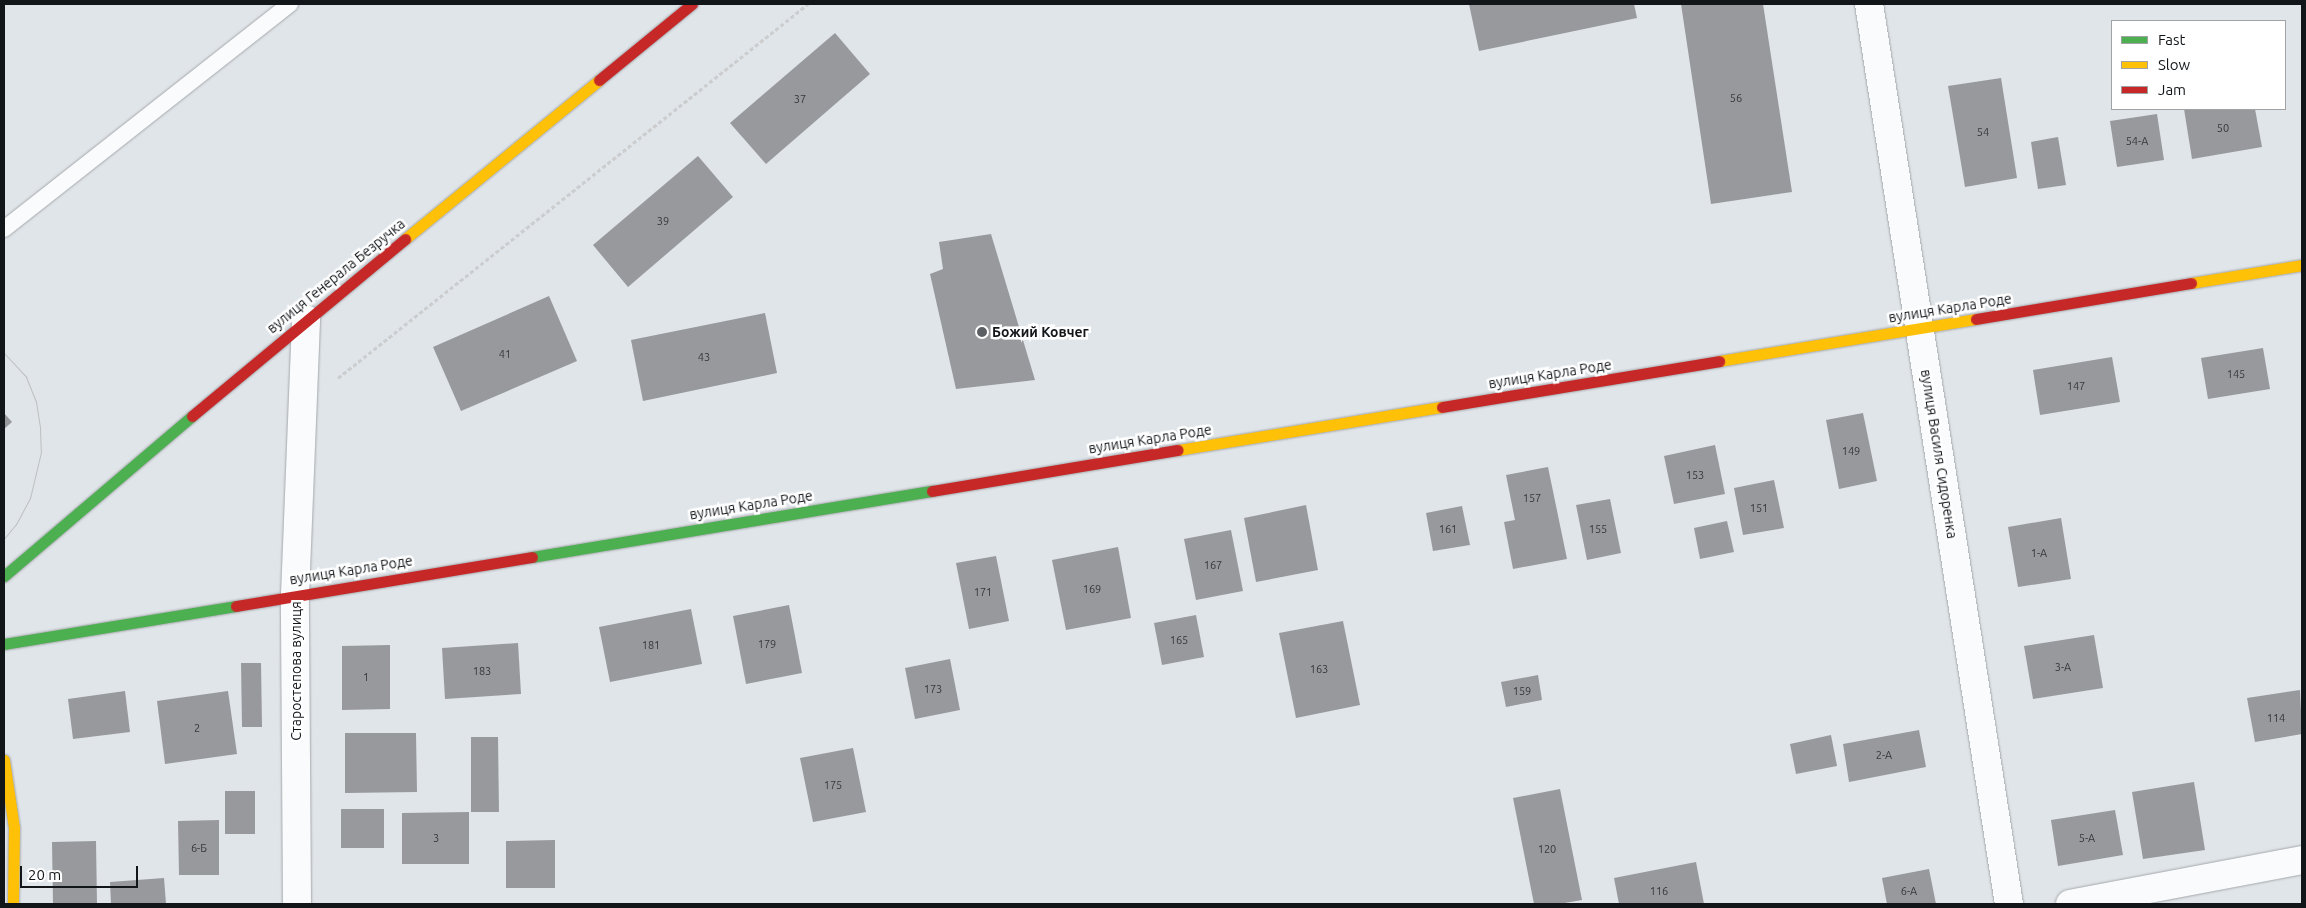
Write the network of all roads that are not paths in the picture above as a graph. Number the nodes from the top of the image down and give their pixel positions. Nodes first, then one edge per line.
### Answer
1 (290, 4) edge
2 (692, 4) edge
3 (1869, 4) edge
4 (4, 229) edge
5 (2302, 265) edge
6 (306, 319) junction
7 (1918, 328) junction
8 (4, 576) edge
9 (295, 595) junction
10 (4, 644) edge
11 (4, 760) edge
12 (2302, 860) edge
13 (13, 904) edge
14 (297, 904) edge
15 (2009, 904) edge
16 (2070, 904) edge

1 - 4 lane
2 - 6 street, вулиця Генерала Безручка
3 - 7 street, вулиця Василя Сидоренка
5 - 7 street, вулиця Карла Роде
6 - 8 street, вулиця Генерала Безручка
6 - 9 street, Старостепова вулиця
7 - 9 street, вулиця Карла Роде
7 - 15 street, вулиця Василя Сидоренка
9 - 10 street, вулиця Карла Роде
9 - 14 street, Старостепова вулиця
11 - 13 street
12 - 16 street

